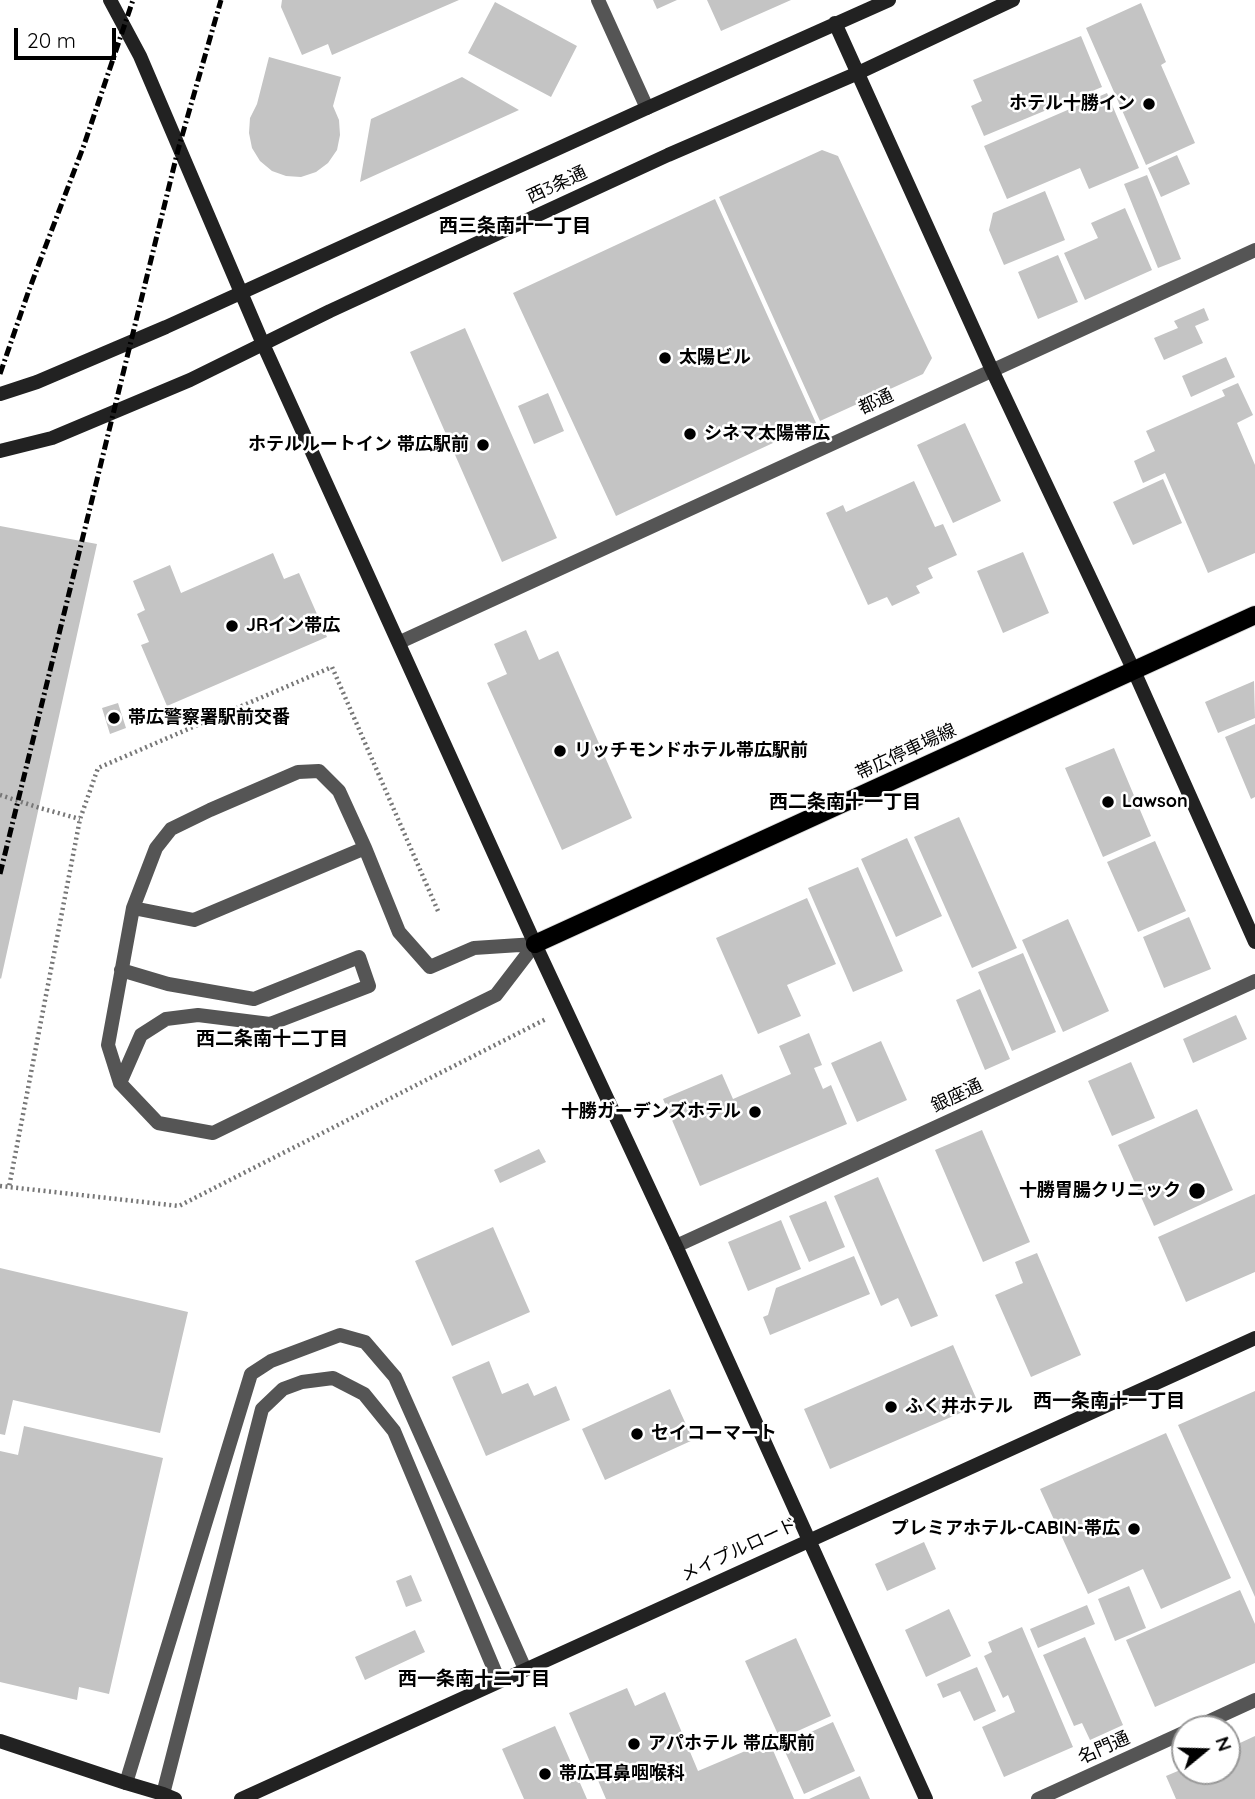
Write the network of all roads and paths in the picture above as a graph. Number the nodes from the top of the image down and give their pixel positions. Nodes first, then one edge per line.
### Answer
1 (110, 0) edge
2 (598, 0) edge
3 (889, 0) edge
4 (1013, 0) edge
5 (835, 23) junction
6 (858, 73) junction
7 (647, 108) junction
8 (1255, 250) edge
9 (241, 292) junction
10 (262, 344) junction
11 (992, 370) junction
12 (0, 394) edge
13 (0, 451) edge
14 (1255, 615) edge
15 (400, 642) junction
16 (1134, 671) junction
17 (0, 794) edge
18 (80, 819) junction
19 (365, 848) junction
20 (133, 908) junction
21 (438, 911) dead end
22 (1255, 942) edge
23 (535, 944) junction
24 (121, 970) junction
25 (1255, 981) edge
26 (565, 1009) junction
27 (120, 1083) junction
28 (0, 1186) edge
29 (9, 1187) junction
30 (676, 1246) junction
31 (1255, 1338) edge
32 (808, 1540) junction
33 (525, 1669) junction
34 (499, 1681) junction
35 (1255, 1700) edge
36 (1222, 1715) edge
37 (1171, 1738) edge
38 (0, 1741) edge
39 (126, 1783) junction
40 (169, 1796) edge
41 (241, 1799) edge
42 (926, 1799) edge
43 (1038, 1799) edge

1 - 9 street
2 - 7 street
3 - 5 street, 西3条通
4 - 6 street, 西3条通
5 - 6 street
5 - 7 street, 西3条通
6 - 10 street, 西3条通
6 - 11 street
7 - 9 street, 西3条通
8 - 11 street, 都通
9 - 10 street
9 - 12 street, 西3条通
10 - 13 street, 西3条通
10 - 15 street
11 - 15 street, 都通
11 - 16 street
14 - 16 main road, 帯広停車場線
15 - 23 street
16 - 22 street
16 - 23 main road, 帯広停車場線
17 - 18 path
18 - 21 path
18 - 29 path
19 - 20 street
19 - 20 street
19 - 23 street
20 - 24 street
23 - 26 street
23 - 27 street
24 - 27 street
24 - 27 street
25 - 30 street, 銀座通
26 - 29 path
26 - 30 street
28 - 29 path
30 - 32 street
31 - 32 street, メイプルロード
32 - 33 street, メイプルロード
32 - 42 street
33 - 34 street, メイプルロード
33 - 39 street
34 - 40 street
34 - 41 street, メイプルロード
35 - 36 street
37 - 43 street, 名門通
38 - 39 street
39 - 40 street

